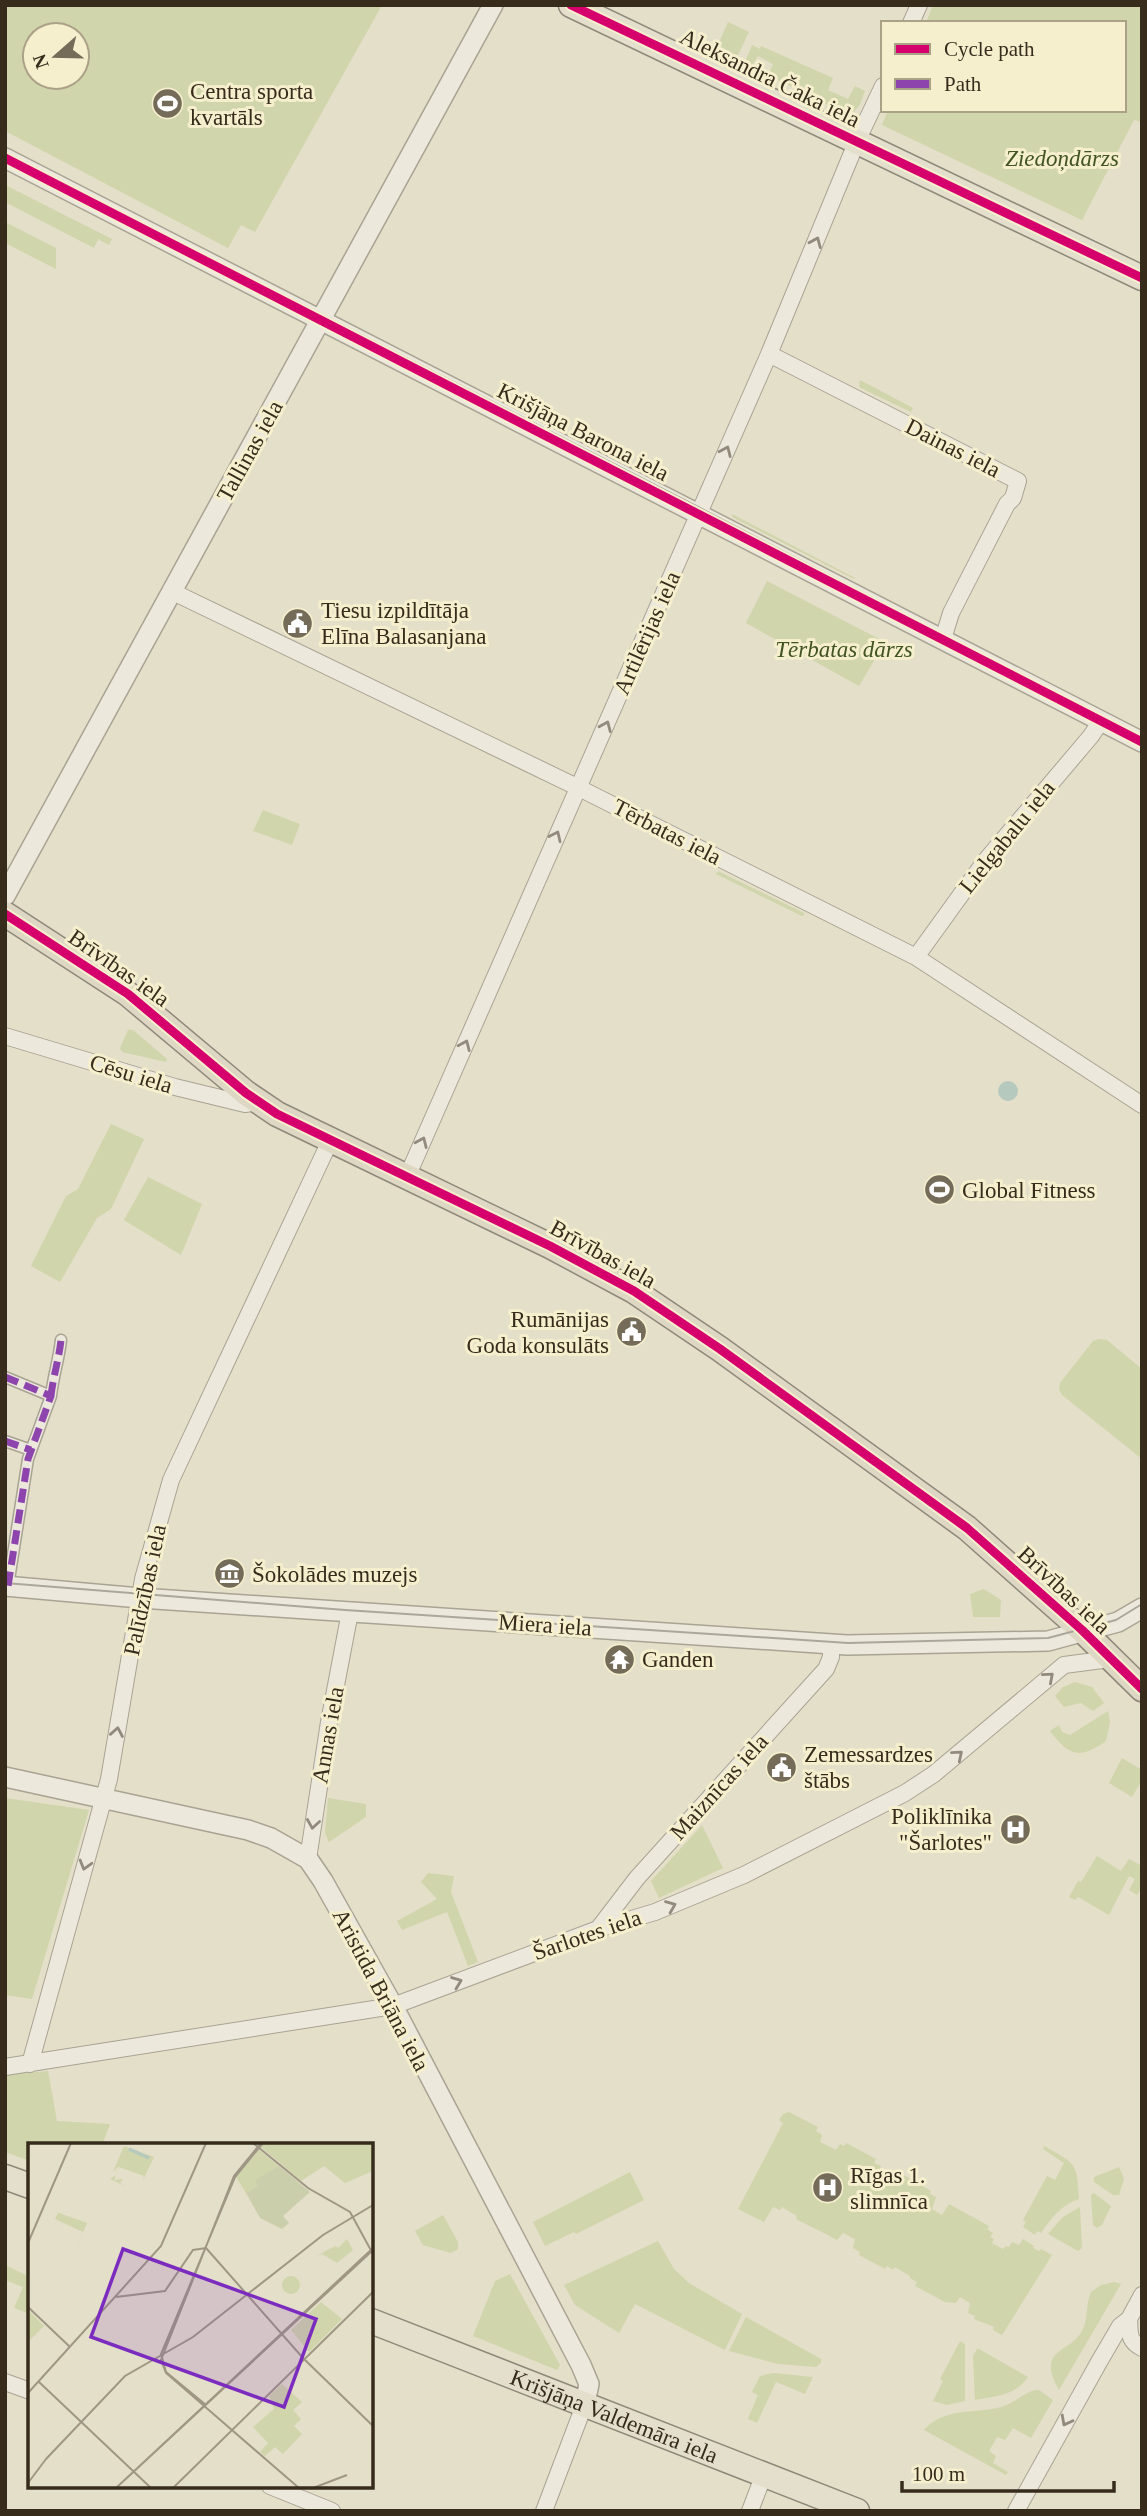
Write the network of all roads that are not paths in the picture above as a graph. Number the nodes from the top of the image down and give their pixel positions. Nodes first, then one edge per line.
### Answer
1 (493, 5) edge
2 (571, 5) edge
3 (919, 5) edge
4 (912, 21) edge
5 (881, 90) edge
6 (857, 141) junction
7 (5, 158) edge
8 (1142, 278) edge
9 (321, 320) junction
10 (769, 354) junction
11 (698, 513) junction
12 (173, 592) junction
13 (943, 639) junction
14 (1101, 721) junction
15 (1142, 742) edge
16 (579, 788) junction
17 (5, 896) edge
18 (5, 914) edge
19 (916, 957) junction
20 (5, 1036) edge
21 (258, 1102) junction
22 (1142, 1105) edge
23 (330, 1141) junction
24 (407, 1177) junction
25 (61, 1340) dead end
26 (5, 1377) edge
27 (51, 1396) junction
28 (5, 1441) edge
29 (31, 1450) junction
30 (7, 1586) edge
31 (140, 1598) junction
32 (1142, 1608) edge
33 (350, 1612) junction
34 (1084, 1632) junction
35 (831, 1644) junction
36 (1110, 1660) junction
37 (1142, 1689) edge
38 (5, 1777) edge
39 (103, 1799) junction
40 (308, 1859) junction
41 (598, 1929) junction
42 (393, 2006) junction
43 (30, 2064) junction
44 (5, 2067) edge
45 (5, 2176) edge
46 (28, 2185) edge
47 (1142, 2295) edge
48 (1129, 2319) junction
49 (373, 2322) edge
50 (1142, 2348) edge
51 (5, 2382) edge
52 (28, 2390) edge
53 (585, 2403) junction
54 (764, 2474) junction
55 (275, 2488) edge
56 (332, 2511) edge
57 (544, 2511) edge
58 (750, 2511) edge
59 (857, 2511) edge
60 (1016, 2511) edge

1 - 9 street, Tallinas iela
2 - 6 main road, Aleksandra Čaka iela
3 - 4 street
5 - 6 street, Artilērijas iela
6 - 8 main road, Aleksandra Čaka iela
10 -> 6 street, Artilērijas iela
7 - 9 street, Krišjāņa Barona iela
9 - 11 street, Krišjāņa Barona iela
9 - 12 street, Tallinas iela
11 -> 10 street, Artilērijas iela
10 - 13 street, Dainas iela
11 - 13 street, Krišjāņa Barona iela
16 -> 11 street, Artilērijas iela
12 - 16 street, Tērbatas iela
12 - 17 street, Tallinas iela
13 - 14 street, Krišjāņa Barona iela
14 - 15 street, Krišjāņa Barona iela
14 - 19 street, Lielgabalu iela
16 - 19 street, Tērbatas iela
24 -> 16 street, Artilērijas iela
18 - 21 highway, Brīvības iela
19 - 22 street, Tērbatas iela
20 - 21 street, Cēsu iela
21 - 23 highway, Brīvības iela
23 - 24 highway, Brīvības iela
23 - 31 street, Palīdzības iela
24 - 34 highway, Brīvības iela
25 - 27 street
26 - 27 street
27 - 29 street
28 - 29 street
29 - 30 street
30 - 31 street, Miera iela
31 - 33 street, Miera iela
39 -> 31 street, Palīdzības iela
32 - 34 street, Miera iela
33 - 35 street, Miera iela
33 -> 40 street, Annas iela
34 - 35 street, Miera iela
34 - 36 highway, Brīvības iela
35 - 41 street, Maiznīcas iela
36 - 37 highway, Brīvības iela
41 -> 36 street, Šarlotes iela
38 - 39 street
39 - 40 street
39 -> 43 street, Palīdzības iela
40 - 42 street, Aristida Briāna iela
42 -> 41 street, Šarlotes iela
42 - 43 street, Šarlotes iela
42 - 53 street, Aristida Briāna iela
43 - 44 street, Šarlotes iela
45 - 46 main road
47 - 48 street
48 - 50 street
48 -> 60 street
49 - 53 main road, Krišjāņa Valdemāra iela
51 - 52 street
53 - 54 main road, Krišjāņa Valdemāra iela
53 - 57 street
54 - 58 street
54 - 59 main road, Krišjāņa Valdemāra iela
55 - 56 street

